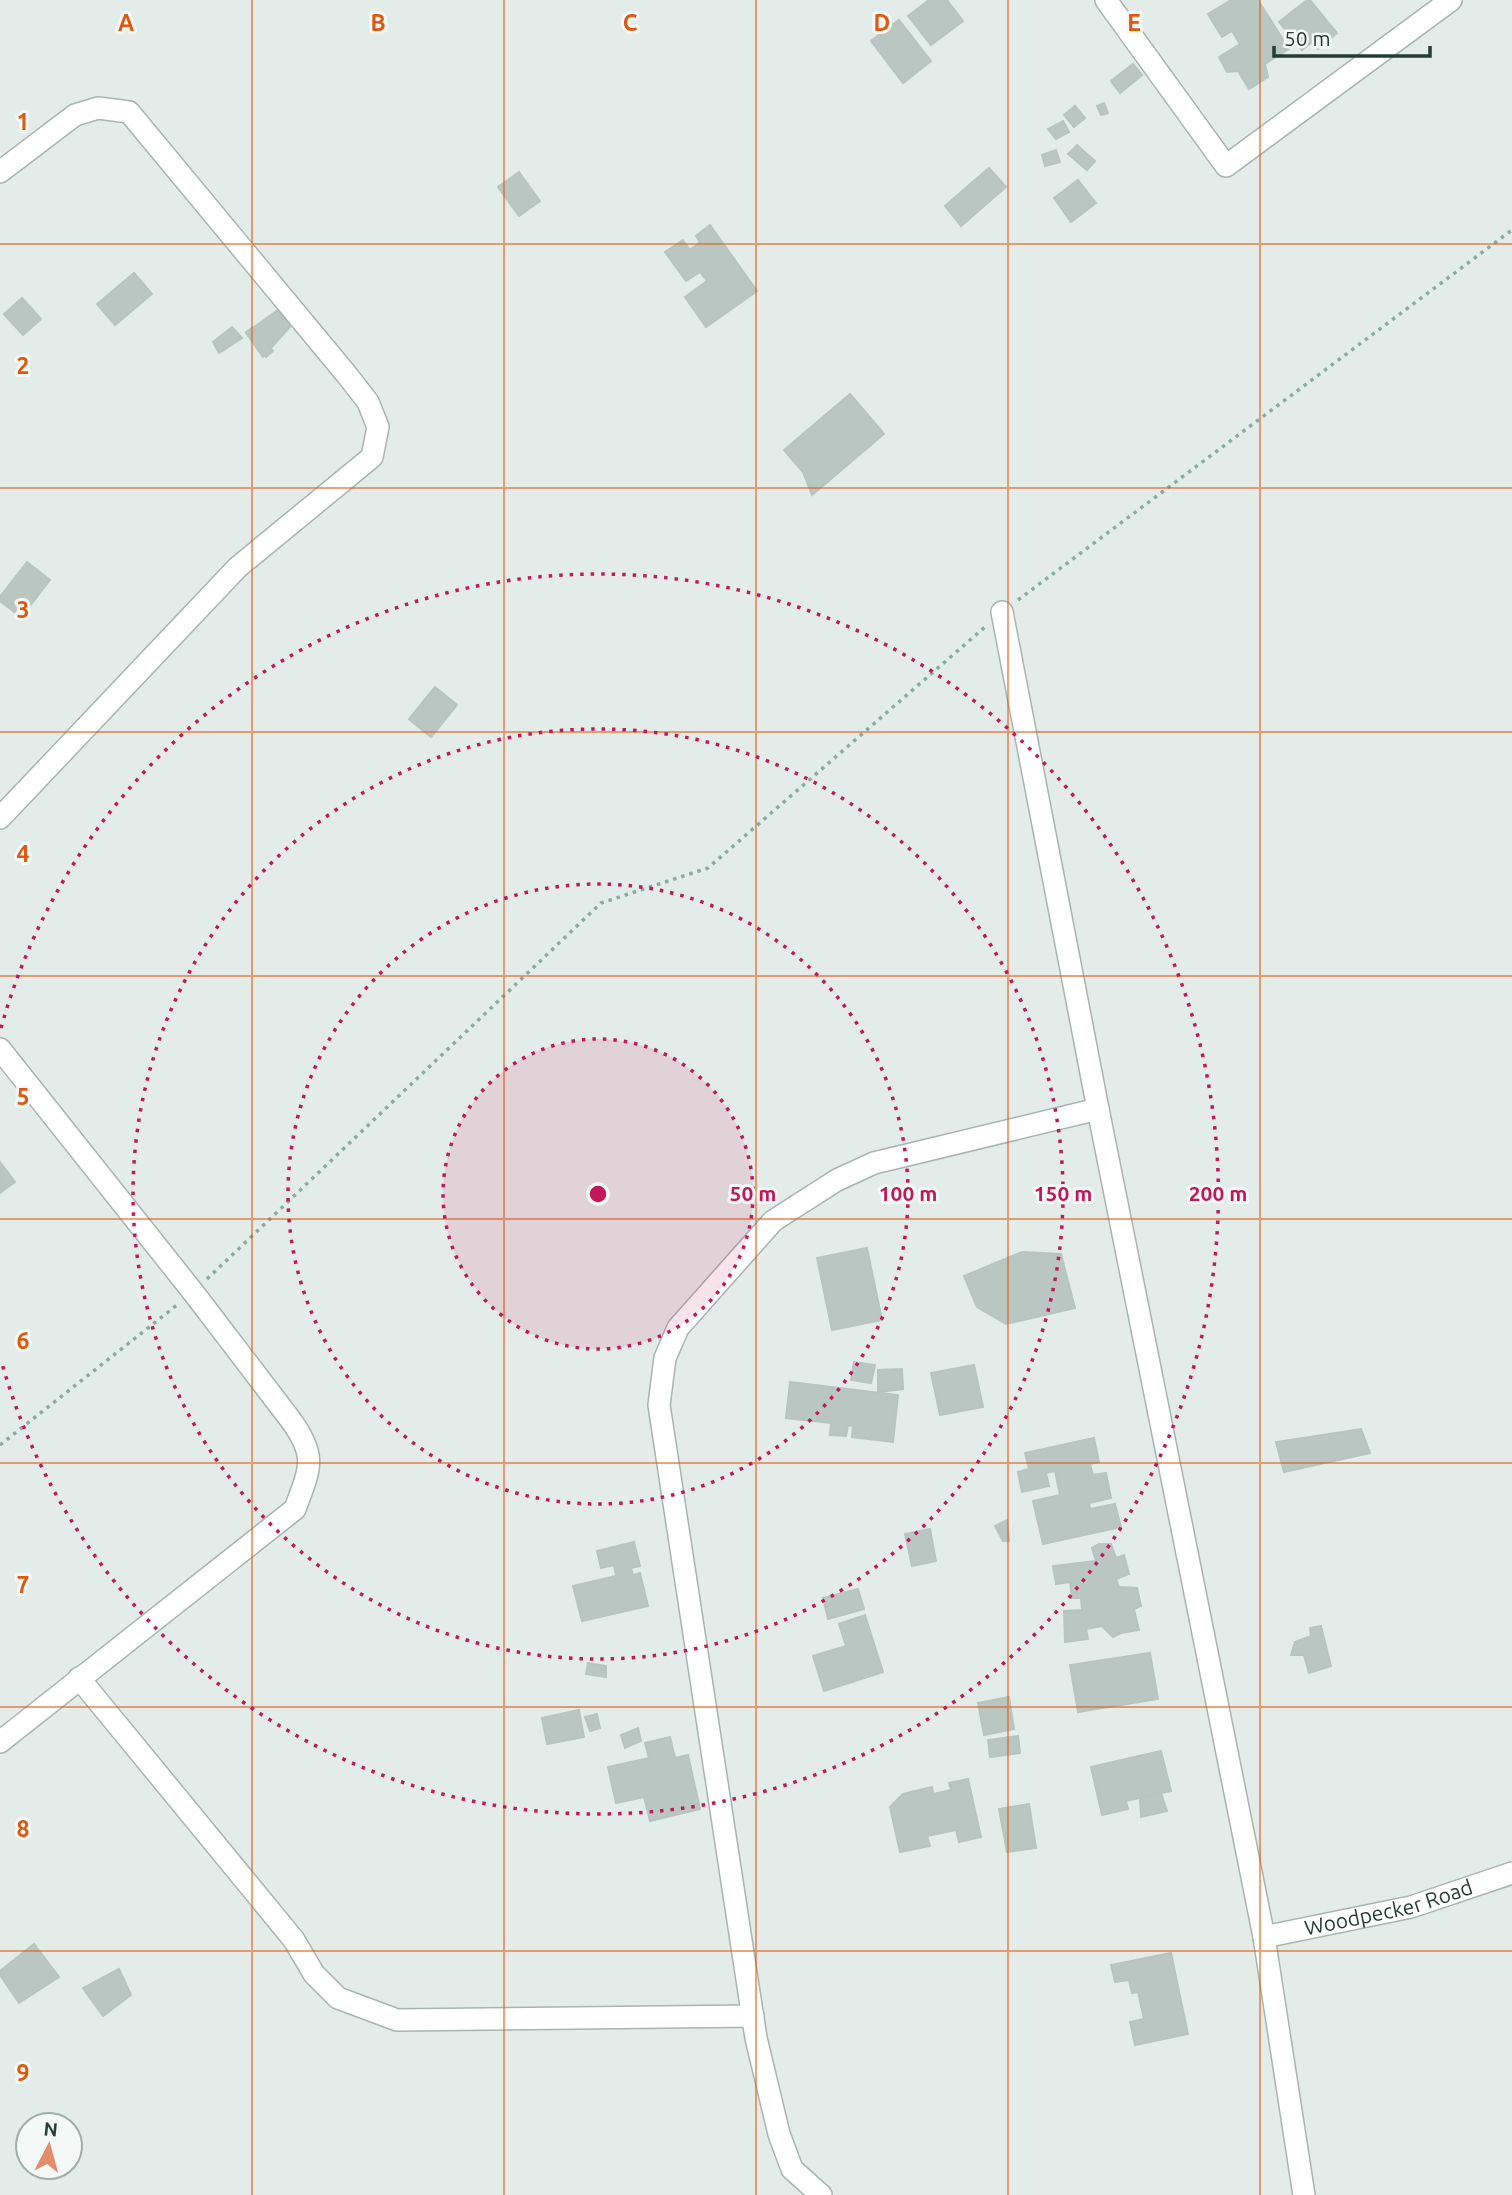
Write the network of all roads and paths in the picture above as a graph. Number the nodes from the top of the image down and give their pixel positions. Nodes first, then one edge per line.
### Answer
1 (1106, 0) edge
2 (1451, 0) edge
3 (0, 172) edge
4 (1512, 230) edge
5 (1002, 612) junction
6 (0, 818) edge
7 (0, 1049) edge
8 (1098, 1109) junction
9 (193, 1292) junction
10 (0, 1445) edge
11 (79, 1678) junction
12 (0, 1742) edge
13 (1512, 1873) edge
14 (1264, 1937) junction
15 (753, 2016) junction
16 (821, 2195) edge
17 (1304, 2195) edge

1 - 2 street
3 - 6 street
4 - 5 path
5 - 8 street
5 - 9 path
7 - 9 street
8 - 14 street
8 - 15 street
9 - 10 path
9 - 11 street
11 - 12 street
11 - 15 street
13 - 14 street, Woodpecker Road
14 - 17 street
15 - 16 street

